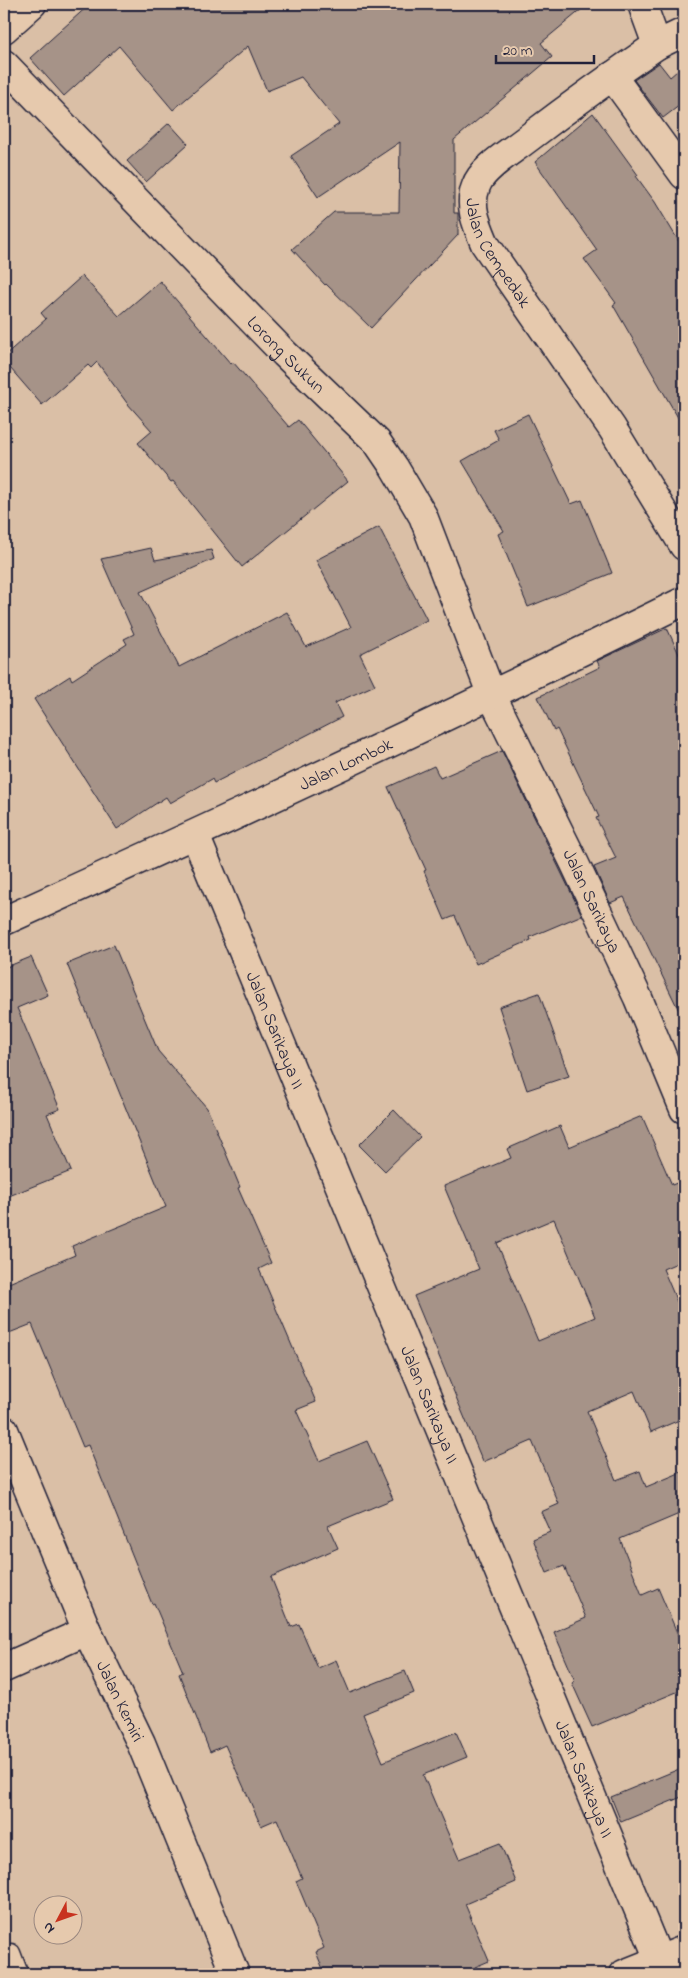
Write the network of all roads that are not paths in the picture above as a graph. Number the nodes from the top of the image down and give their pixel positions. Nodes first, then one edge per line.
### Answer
1 (32, 4) edge
2 (642, 4) edge
3 (4, 29) edge
4 (684, 32) edge
5 (657, 44) junction
6 (4, 64) edge
7 (612, 76) junction
8 (684, 175) edge
9 (684, 546) edge
10 (684, 601) edge
11 (492, 696) junction
12 (194, 835) junction
13 (4, 921) edge
14 (684, 1109) edge
15 (4, 1430) edge
16 (87, 1630) junction
17 (4, 1668) edge
18 (684, 1950) edge
19 (11, 1953) dead end
20 (662, 1966) edge
21 (18, 1974) edge
22 (235, 1974) edge
23 (624, 1974) edge

1 - 3 street
2 - 5 street
4 - 5 street, Jalan Cempedak
5 - 7 street, Jalan Cempedak
6 - 11 street, Lorong Sukun
7 - 8 street
7 - 9 street, Jalan Cempedak
10 - 11 street, Jalan Lombok
11 - 12 street, Jalan Lombok
11 - 14 street, Jalan Sarikaya
12 - 13 street, Jalan Lombok
12 - 20 street, Jalan Sarikaya II
15 - 16 street, Jalan Kemiri
16 - 17 street
16 - 22 street, Jalan Kemiri
18 - 20 street
19 - 21 lane
20 - 23 street

